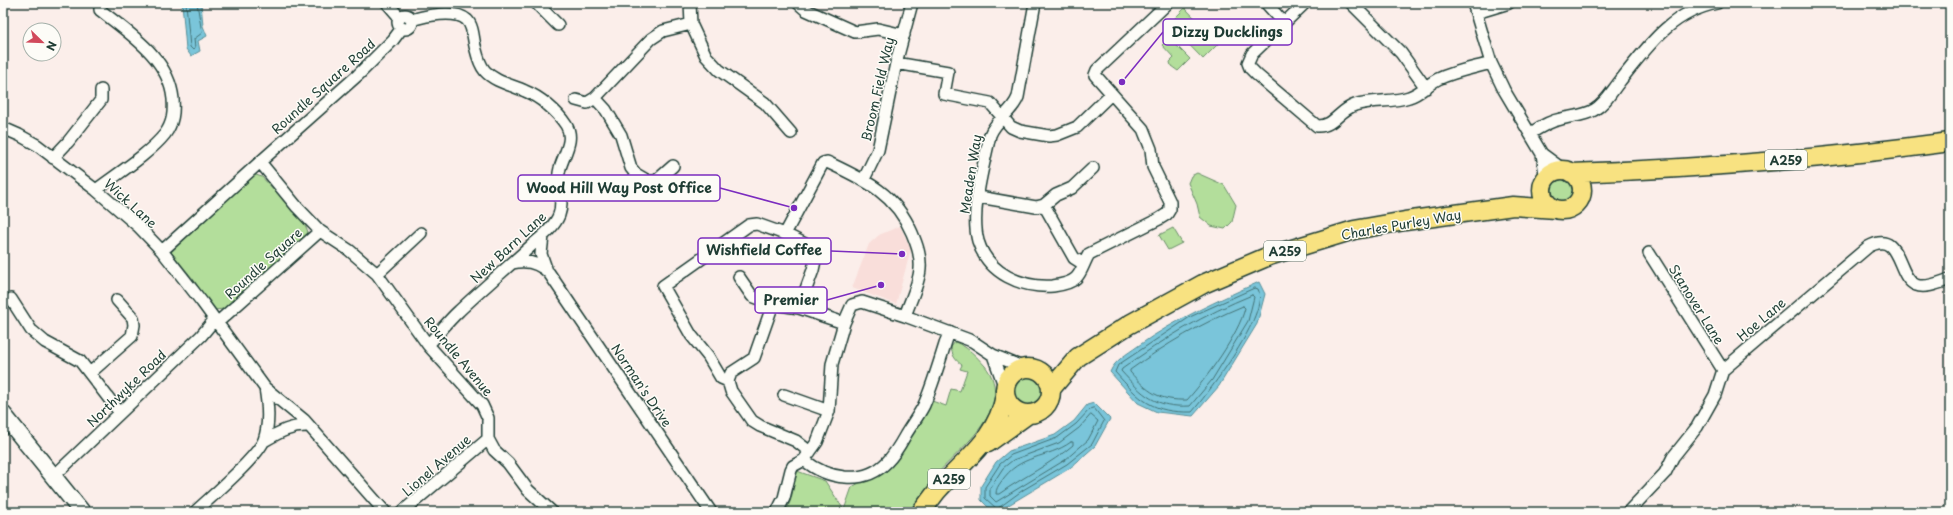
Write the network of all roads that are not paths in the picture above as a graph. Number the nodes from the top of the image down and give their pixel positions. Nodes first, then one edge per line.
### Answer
1 (100, 3) edge
2 (387, 3) edge
3 (536, 3) edge
4 (690, 3) edge
5 (798, 3) edge
6 (912, 3) edge
7 (1035, 3) edge
8 (1168, 3) edge
9 (1266, 3) edge
10 (1305, 3) edge
11 (1351, 3) edge
12 (1509, 3) edge
13 (1717, 3) edge
14 (1475, 8) edge
15 (411, 20) joint
16 (401, 23) junction
17 (1284, 23) junction
18 (691, 24) junction
19 (558, 25) dead end
20 (904, 35) junction
21 (896, 63) junction
22 (1491, 63) junction
23 (1426, 88) junction
24 (101, 90) dead end
25 (1111, 94) junction
26 (595, 98) junction
27 (576, 100) dead end
28 (1002, 118) junction
29 (3, 128) edge
30 (791, 133) dead end
31 (1531, 133) junction
32 (1950, 142) edge
33 (1542, 154) junction
34 (53, 158) junction
35 (260, 162) junction
36 (673, 166) dead end
37 (1093, 168) dead end
38 (1622, 171) junction
39 (1568, 172) junction
40 (864, 179) junction
41 (1544, 185) junction
42 (96, 190) junction
43 (1582, 195) junction
44 (979, 197) junction
45 (1044, 206) junction
46 (1513, 206) junction
47 (1556, 209) junction
48 (320, 231) junction
49 (421, 233) dead end
50 (785, 234) junction
51 (543, 236) junction
52 (162, 250) junction
53 (1649, 253) dead end
54 (513, 263) junction
55 (1082, 263) junction
56 (548, 273) junction
57 (377, 274) junction
58 (739, 277) dead end
59 (1950, 279) edge
60 (11, 299) dead end
61 (117, 300) dead end
62 (773, 304) junction
63 (799, 308) junction
64 (905, 316) junction
65 (217, 321) junction
66 (844, 324) junction
67 (949, 332) junction
68 (428, 345) junction
69 (993, 355) junction
70 (1078, 357) junction
71 (1028, 368) junction
72 (1723, 370) junction
73 (90, 373) junction
74 (728, 381) junction
75 (265, 388) junction
76 (1051, 389) junction
77 (1005, 392) junction
78 (784, 395) dead end
79 (829, 410) junction
80 (120, 413) junction
81 (3, 414) edge
82 (1027, 415) junction
83 (309, 426) junction
84 (488, 438) junction
85 (264, 441) junction
86 (979, 449) junction
87 (807, 456) junction
88 (54, 476) junction
89 (82, 512) edge
90 (195, 512) edge
91 (385, 512) edge
92 (402, 512) edge
93 (552, 512) edge
94 (711, 512) edge
95 (777, 512) edge
96 (921, 512) edge
97 (1628, 512) edge

1 - 42 street
2 - 16 street
3 - 19 street
4 - 18 street
5 - 20 street
6 - 20 street, Broom Field Way
7 - 28 street, Meaden Way
8 - 25 street, Meaden Way
9 - 17 street
10 - 17 street
11 - 23 street
12 - 14 street
13 - 31 street
14 - 22 street
15 - 16 street, Roundle Square Road
15 - 51 street, New Barn Lane
16 - 35 street, Roundle Square Road
17 - 23 street
18 - 26 street
18 - 30 street
20 - 21 street, Broom Field Way
21 - 28 street
21 - 40 street, Broom Field Way
22 - 23 street
22 - 31 street
24 - 34 street
25 - 28 street
25 - 55 street, Meaden Way
26 - 27 street
26 - 36 street
28 - 44 street, Meaden Way
29 - 34 street, Wick Lane
31 - 33 street
32 - 38 main road, A259
33 - 39 street
33 - 41 street
34 - 42 street, Wick Lane
35 - 48 street, Roundle Square
35 - 52 street
37 - 45 street
38 - 39 main road, A259
38 - 43 main road, A259
39 - 41 main road
39 - 43 main road
40 - 50 street
40 - 64 street
41 - 46 main road, Charles Purley Way / A259
41 - 47 main road
42 - 52 street, Wick Lane
43 - 47 main road
44 - 45 street
44 - 55 street, Meaden Way
45 - 55 street
46 - 47 main road, Charles Purley Way / A259
46 - 70 main road, Charles Purley Way / A259
48 - 57 street, Roundle Avenue
48 - 65 street, Roundle Square
49 - 57 street
50 - 63 street
50 - 74 street
51 - 54 street, New Barn Lane
51 - 56 street, Norman's Drive
52 - 65 street, Wick Lane
53 - 72 street, Stanover Lane
54 - 56 street, Norman's Drive
54 - 68 street, New Barn Lane
56 - 94 street, Norman's Drive
57 - 68 street, Roundle Avenue
58 - 62 street
59 - 72 street, Hoe Lane
60 - 73 street
61 - 73 street
62 - 63 street
62 - 74 street
63 - 66 street
64 - 66 street
64 - 67 street
65 - 75 street, Wick Lane
65 - 80 street, Northwyke Road
66 - 79 street
67 - 69 street
67 - 87 street
68 - 84 street, Roundle Avenue
69 - 71 street
69 - 77 street
70 - 71 main road, Charles Purley Way / A259
70 - 76 main road, Charles Purley Way / A259
71 - 76 main road
71 - 77 main road
72 - 97 street
73 - 80 street
74 - 87 street
75 - 83 street
75 - 85 street
76 - 82 main road
77 - 82 main road
77 - 86 main road, A259
78 - 79 street
79 - 87 street
80 - 88 street, Northwyke Road
81 - 88 main road
82 - 86 main road, A259
83 - 85 street
83 - 91 street
84 - 92 street, Lionel Avenue
84 - 93 street
85 - 90 street
86 - 96 main road, A259
87 - 95 street
88 - 89 main road

